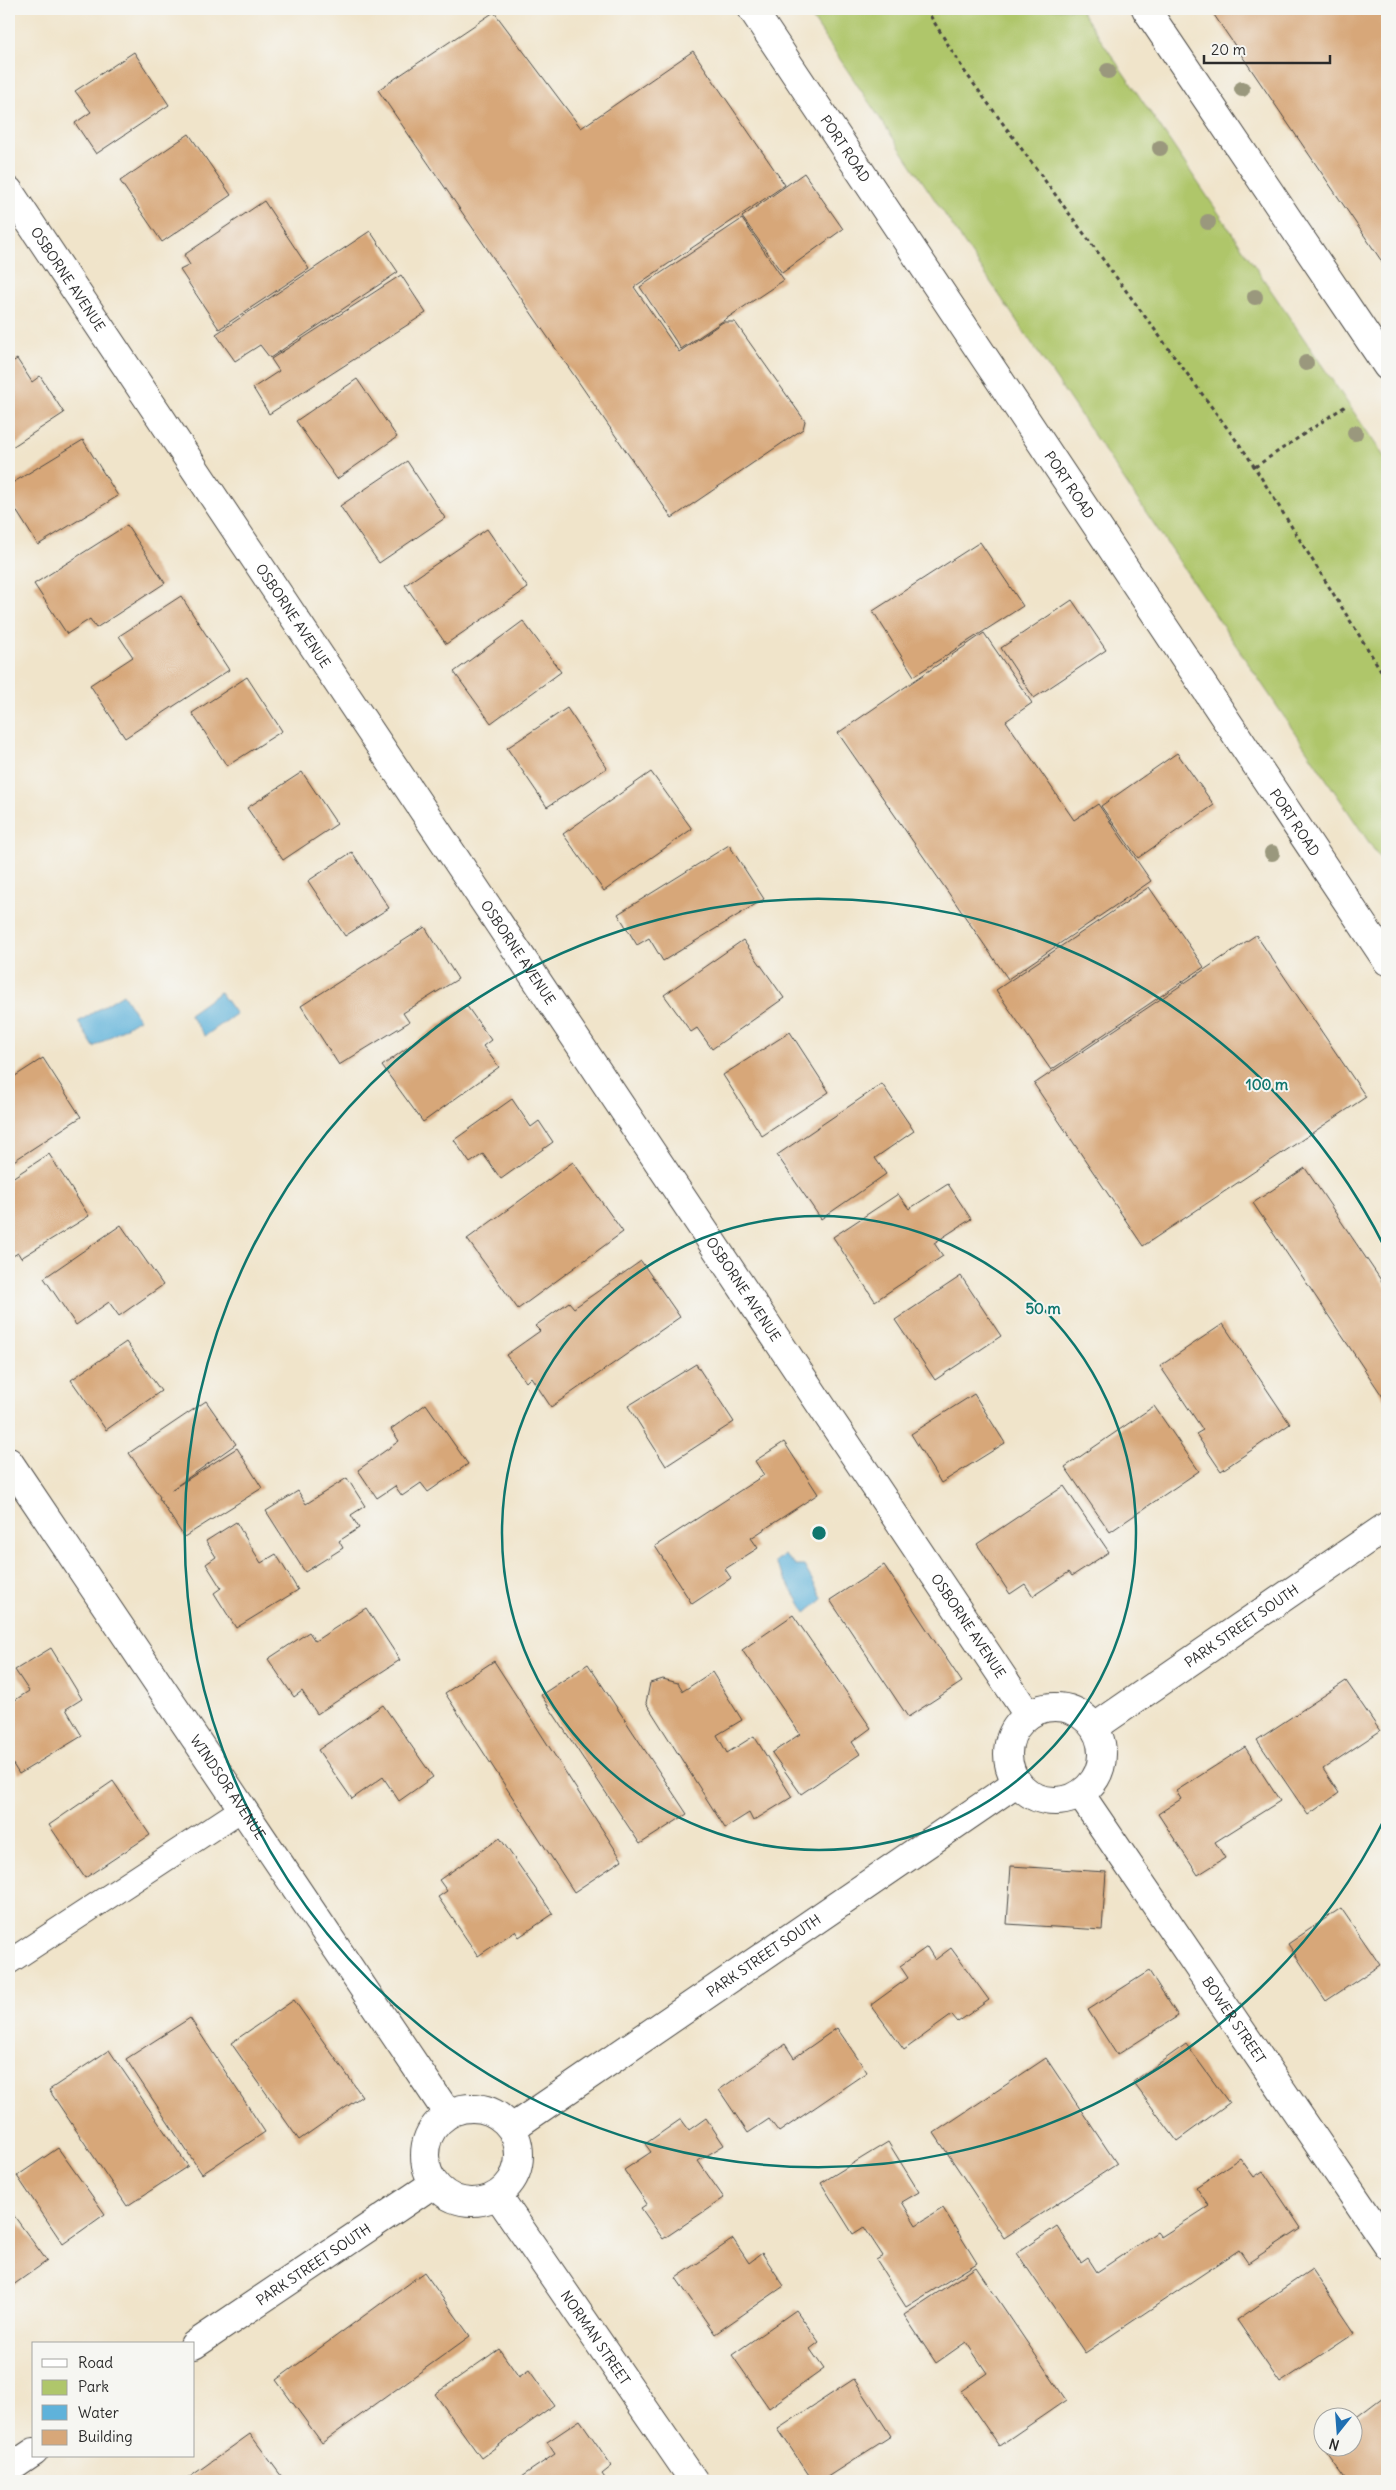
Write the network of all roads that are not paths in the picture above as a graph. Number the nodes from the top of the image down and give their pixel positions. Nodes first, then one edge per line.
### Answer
1 (752, 9) edge
2 (1146, 9) edge
3 (9, 191) edge
4 (1387, 366) edge
5 (1387, 961) edge
6 (9, 1462) edge
7 (1387, 1526) edge
8 (1028, 1715) junction
9 (1095, 1728) junction
10 (1016, 1783) junction
11 (1080, 1795) junction
12 (242, 1809) junction
13 (9, 1962) edge
14 (448, 2114) junction
15 (512, 2128) junction
16 (433, 2184) junction
17 (498, 2196) junction
18 (1387, 2245) edge
19 (195, 2344) edge
20 (32, 2453) edge
21 (9, 2469) edge
22 (694, 2481) edge

1 - 5 main road, PORT ROAD
2 - 4 main road
3 - 8 main road, OSBORNE AVENUE
6 - 12 main road, WINDSOR AVENUE
7 - 9 main road, PARK STREET SOUTH
8 - 9 main road
8 - 10 main road
9 - 11 main road
10 - 11 main road
10 - 15 main road, PARK STREET SOUTH
11 - 18 main road, BOWER STREET
12 - 13 lane
12 - 14 main road, WINDSOR AVENUE
14 - 15 main road
14 - 16 main road
15 - 17 main road
16 - 17 main road
16 - 19 main road, PARK STREET SOUTH
17 - 22 main road, NORMAN STREET
20 - 21 main road

